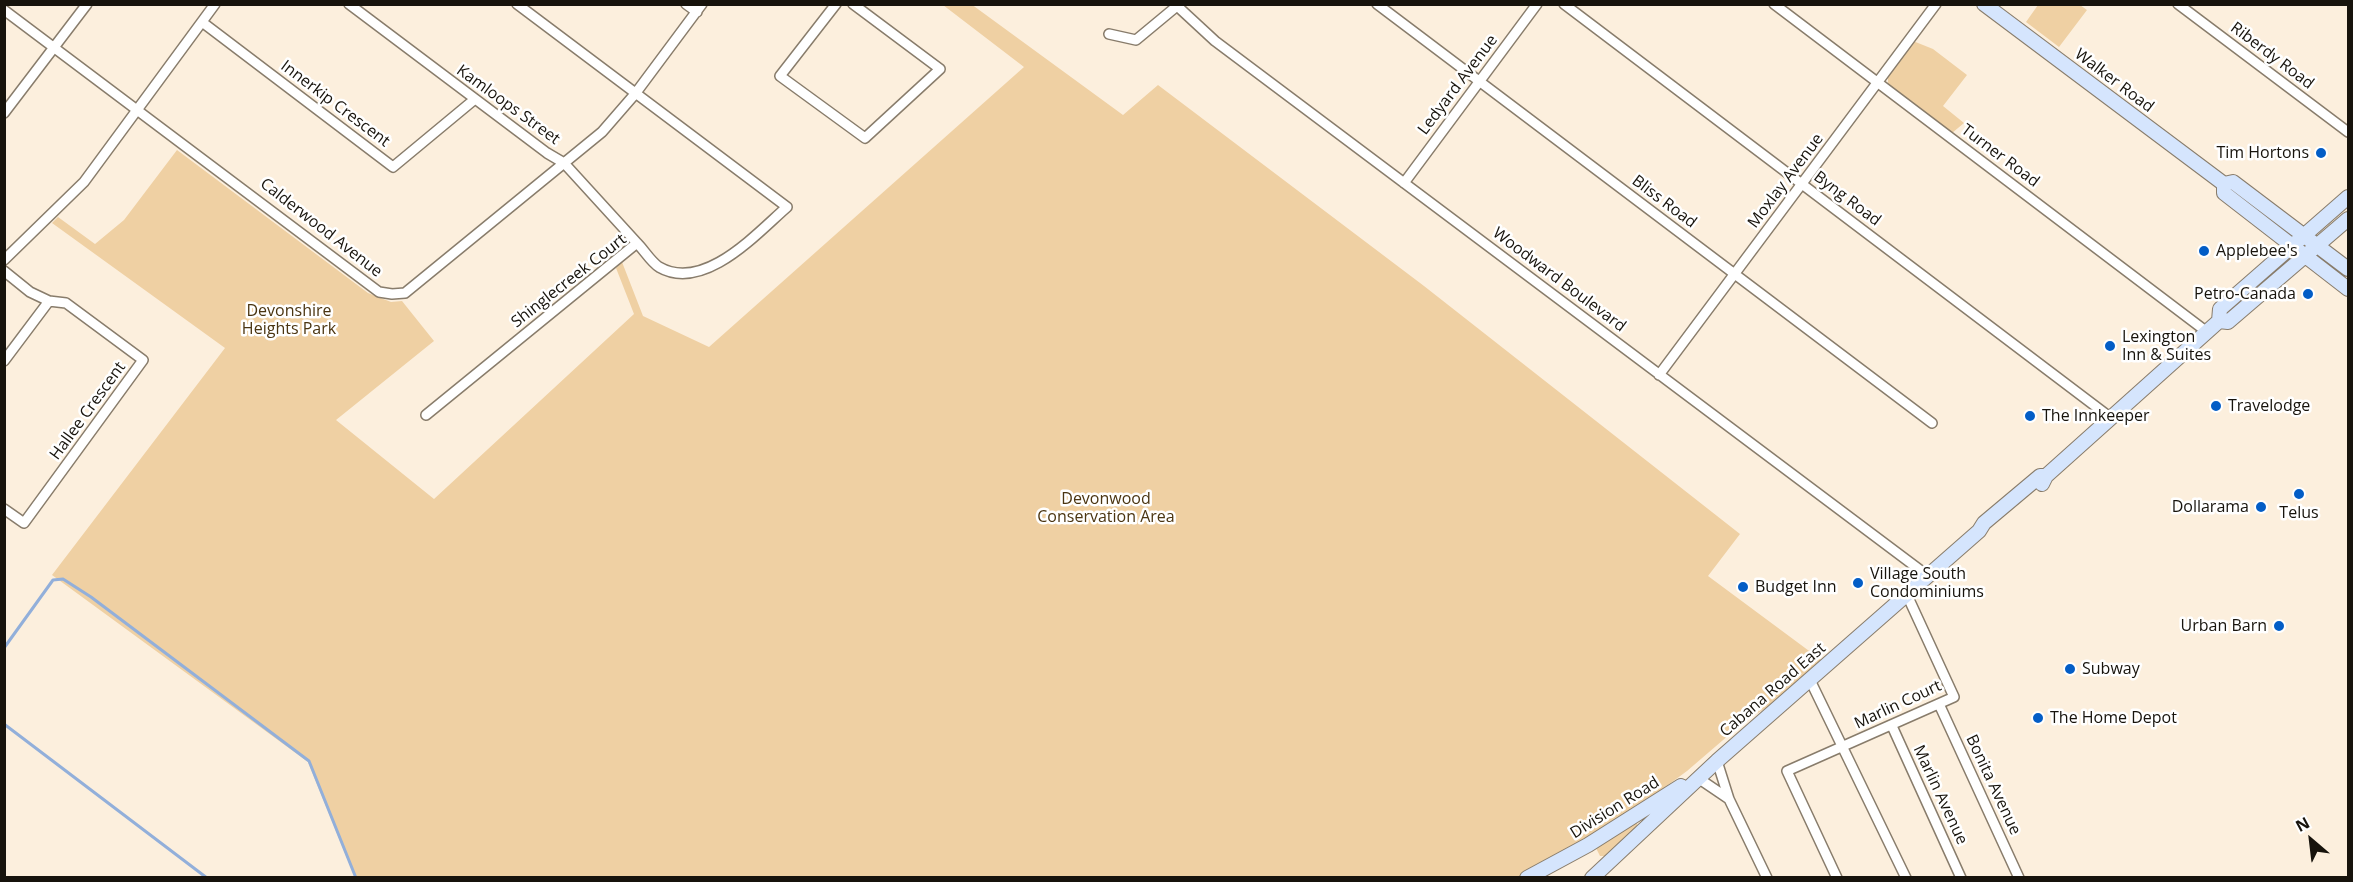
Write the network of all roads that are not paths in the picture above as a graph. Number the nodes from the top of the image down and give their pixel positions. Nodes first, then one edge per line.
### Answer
1 (87, 4) edge
2 (215, 4) edge
3 (349, 4) edge
4 (517, 4) edge
5 (687, 4) edge
6 (836, 4) edge
7 (853, 4) edge
8 (1377, 4) edge
9 (1537, 4) edge
10 (1564, 4) edge
11 (1774, 4) edge
12 (1936, 4) edge
13 (1984, 4) edge
14 (2178, 4) edge
15 (1176, 5) edge
16 (700, 8) edge
17 (4, 10) edge
18 (202, 22) junction
19 (1109, 34) dead end
20 (54, 47) junction
21 (1479, 81) junction
22 (1879, 84) junction
23 (636, 94) junction
24 (475, 99) junction
25 (138, 109) junction
26 (4, 113) edge
27 (2349, 132) edge
28 (564, 163) junction
29 (1404, 183) junction
30 (1803, 184) junction
31 (2224, 184) junction
32 (2349, 197) edge
33 (2349, 219) edge
34 (2305, 235) junction
35 (637, 243) junction
36 (2318, 245) junction
37 (2292, 246) junction
38 (2305, 256) junction
39 (4, 260) edge
40 (2349, 270) edge
41 (4, 271) edge
42 (1735, 274) junction
43 (2349, 289) edge
44 (49, 301) junction
45 (2219, 321) junction
46 (2207, 332) junction
47 (4, 361) edge
48 (1659, 375) junction
49 (426, 415) dead end
50 (2111, 418) junction
51 (1932, 423) dead end
52 (4, 508) edge
53 (1928, 576) junction
54 (1907, 595) junction
55 (1810, 680) junction
56 (1939, 704) junction
57 (1892, 726) junction
58 (1843, 747) junction
59 (1717, 761) junction
60 (1698, 778) junction
61 (1729, 799) junction
62 (1527, 878) edge
63 (1592, 878) edge
64 (1767, 878) edge
65 (1837, 878) edge
66 (1906, 878) edge
67 (1961, 878) edge
68 (2019, 878) edge

1 - 20 street
2 - 18 street
3 - 24 street, Kamloops Street
4 - 23 street
5 - 16 street
6 - 7 street
8 - 21 street, Bliss Road
9 - 21 street, Ledyard Avenue
10 - 30 street, Byng Road
11 - 22 street, Turner Road
12 - 22 street, Moxlay Avenue
13 - 31 main road, Walker Road
14 - 27 street, Riberdy Road
15 - 19 street
15 - 29 street, Woodward Boulevard
16 - 23 street, Calderwood Avenue
17 - 20 street, Calderwood Avenue
18 - 24 street, Innerkip Crescent
18 - 25 street
20 - 25 street, Calderwood Avenue
20 - 26 street
21 - 29 street, Ledyard Avenue
21 - 42 street, Bliss Road
22 - 30 street, Moxlay Avenue
22 - 46 street, Turner Road
23 - 28 street, Calderwood Avenue
23 - 35 street, Shinglecreek Court
24 - 28 street, Kamloops Street
25 - 28 street, Calderwood Avenue
25 - 39 street
28 - 35 street, Kamloops Street
29 - 48 street, Woodward Boulevard
30 - 42 street, Moxlay Avenue
30 - 50 street, Byng Road
31 - 34 main road, Walker Road
31 - 37 main road, Walker Road
32 - 34 main road, Cabana Road East
33 - 36 main road, Cabana Road East
34 - 36 main road, Walker Road
34 - 37 main road, Cabana Road East
35 - 49 street, Shinglecreek Court
36 - 38 main road, Cabana Road East
36 - 40 main road, Walker Road
37 - 38 main road, Walker Road
37 - 45 main road, Cabana Road East
38 - 43 main road, Walker Road
38 - 45 main road, Cabana Road East
41 - 44 street, Hallee Crescent
42 - 48 street, Moxlay Avenue
42 - 51 street, Bliss Road
44 - 47 street
44 - 52 street, Hallee Crescent
45 - 46 main road, Cabana Road East
46 - 50 main road, Cabana Road East
48 - 53 street, Woodward Boulevard
50 - 53 main road, Cabana Road East
53 - 54 main road, Cabana Road East
54 - 55 main road, Cabana Road East
54 - 56 street, Marlin Court
55 - 58 street
55 - 59 main road, Cabana Road East
56 - 57 street, Marlin Court
56 - 68 street, Bonita Avenue
57 - 58 street, Marlin Court
57 - 67 street, Marlin Avenue
58 - 65 street, Marlin Court
58 - 66 street
59 - 60 main road, Cabana Road East
59 - 61 street
59 - 62 main road, Division Road
60 - 61 street
60 - 63 main road, Cabana Road East
61 - 64 street

